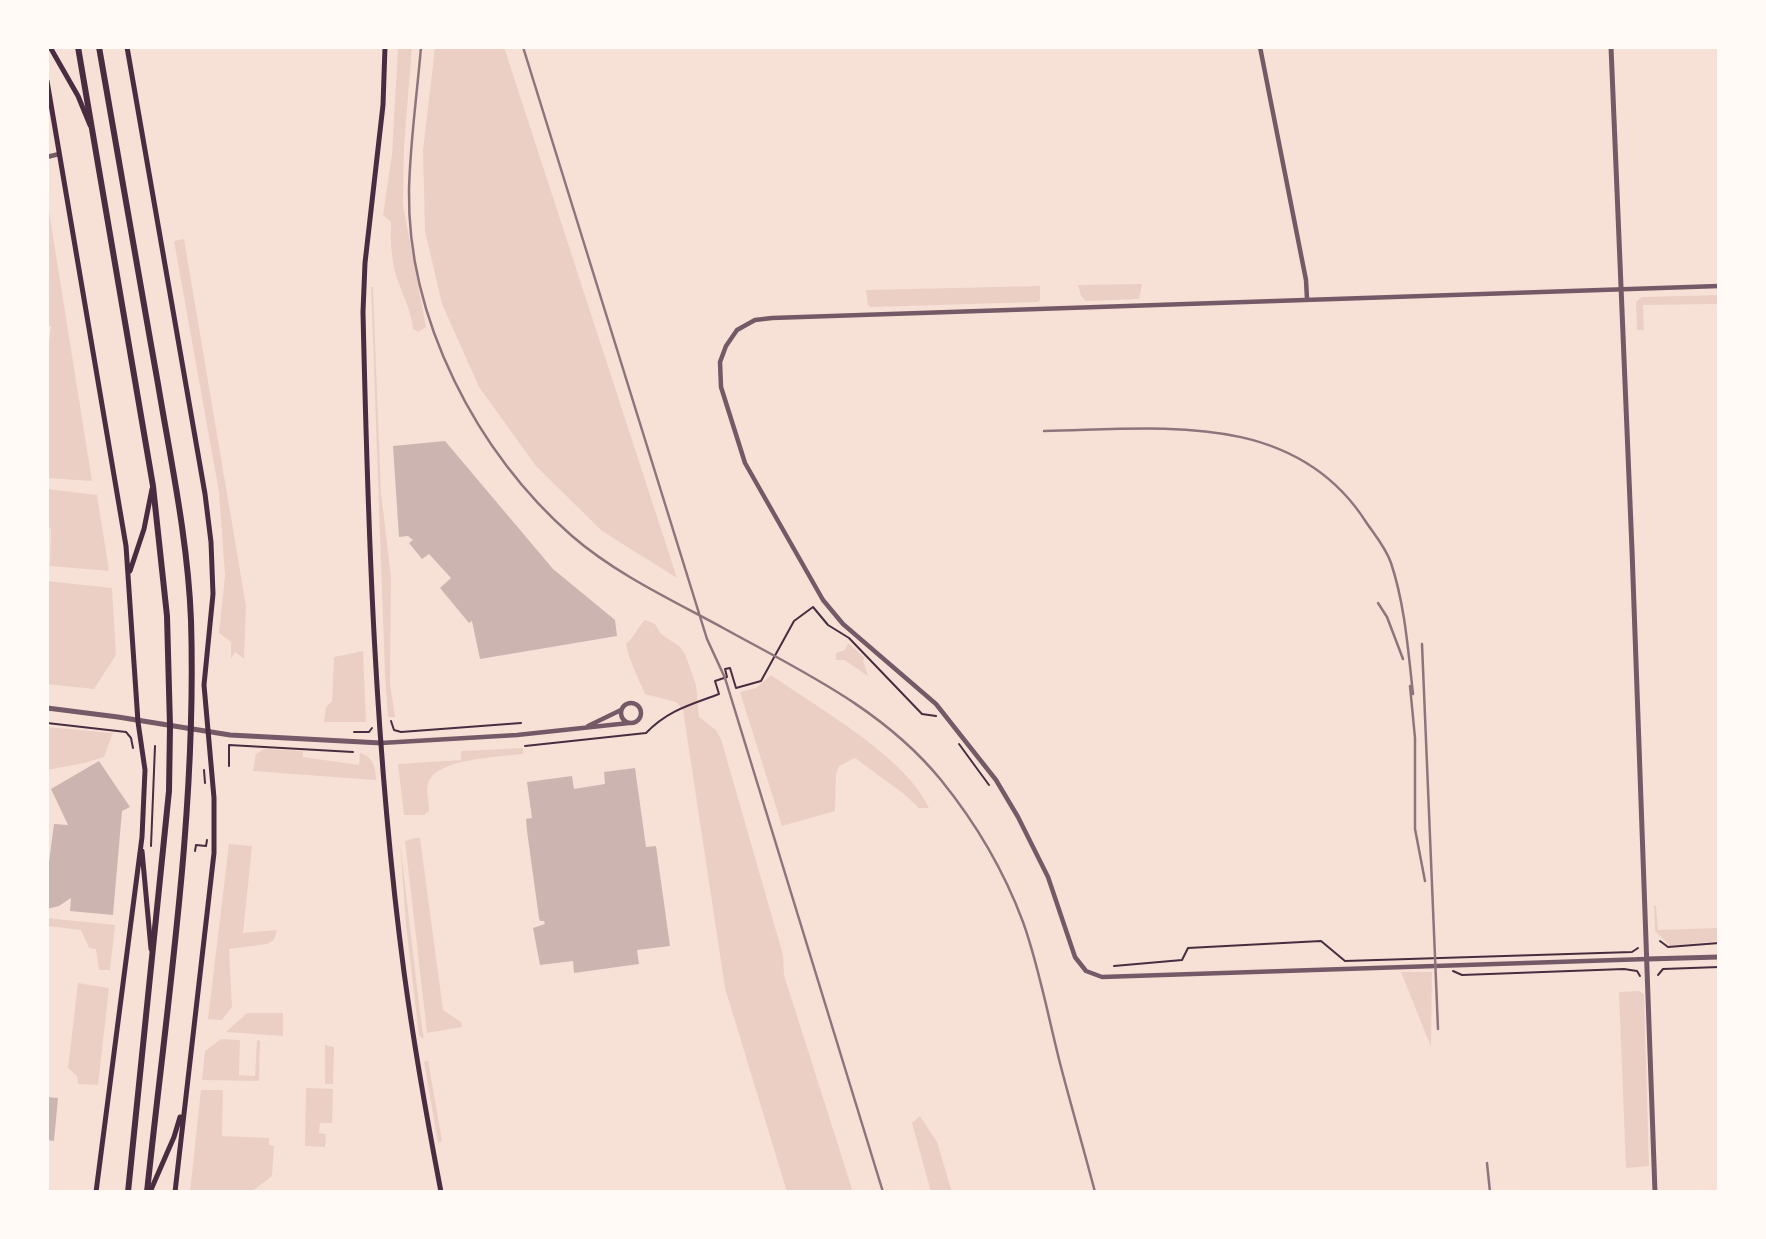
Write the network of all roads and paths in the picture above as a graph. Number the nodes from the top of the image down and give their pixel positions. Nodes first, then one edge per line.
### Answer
1 (50, 47) edge
2 (78, 47) edge
3 (99, 47) edge
4 (127, 47) edge
5 (385, 47) edge
6 (1260, 47) edge
7 (1611, 47) edge
8 (47, 81) edge
9 (92, 131) junction
10 (59, 155) junction
11 (47, 157) edge
12 (1719, 286) edge
13 (1621, 289) junction
14 (1307, 299) junction
15 (153, 486) junction
16 (129, 575) junction
17 (47, 708) edge
18 (622, 710) junction
19 (939, 716) dead end
20 (391, 721) dead end
21 (138, 722) junction
22 (373, 722) dead end
23 (47, 723) edge
24 (521, 723) dead end
25 (629, 723) junction
26 (170, 726) junction
27 (582, 729) junction
28 (192, 730) junction
29 (207, 732) junction
30 (355, 732) dead end
31 (953, 736) dead end
32 (381, 743) junction
33 (155, 746) dead end
34 (525, 746) dead end
35 (133, 748) dead end
36 (353, 751) dead end
37 (229, 766) dead end
38 (989, 785) dead end
39 (142, 837) junction
40 (151, 846) dead end
41 (206, 846) dead end
42 (195, 851) dead end
43 (1660, 941) dead end
44 (1640, 942) dead end
45 (1719, 943) edge
46 (1719, 957) edge
47 (152, 959) junction
48 (1647, 960) junction
49 (1114, 966) dead end
50 (1719, 967) edge
51 (1449, 970) dead end
52 (1658, 975) dead end
53 (1640, 976) dead end
54 (187, 1084) junction
55 (96, 1192) edge
56 (128, 1192) edge
57 (148, 1192) edge
58 (175, 1192) edge
59 (440, 1192) edge
60 (1655, 1192) edge

1 - 9 main road
2 - 9 main road
3 - 28 main road
4 - 29 main road
5 - 32 main road
6 - 14 street
7 - 13 street
8 - 10 main road
9 - 15 main road
10 - 11 street
10 - 16 main road
12 - 13 street
13 - 14 street
13 - 48 street
14 - 48 street
15 - 16 main road
15 - 26 main road
16 - 21 main road
17 - 21 street
18 - 25 street
18 - 25 street
18 - 27 street
19 - 34 path
20 - 24 path
21 - 26 street
21 - 39 main road
22 - 30 path
23 - 35 path
25 - 27 street
26 - 28 street
26 - 47 main road
27 - 32 street
28 - 29 street
28 - 57 main road
29 - 32 street
29 - 54 main road
31 - 38 path
32 - 59 main road
33 - 40 path
36 - 37 path
39 - 47 main road
39 - 55 main road
41 - 42 path
43 - 45 path
44 - 49 path
46 - 48 street
47 - 56 main road
48 - 60 street
50 - 52 path
51 - 53 path
54 - 57 main road
54 - 58 main road

